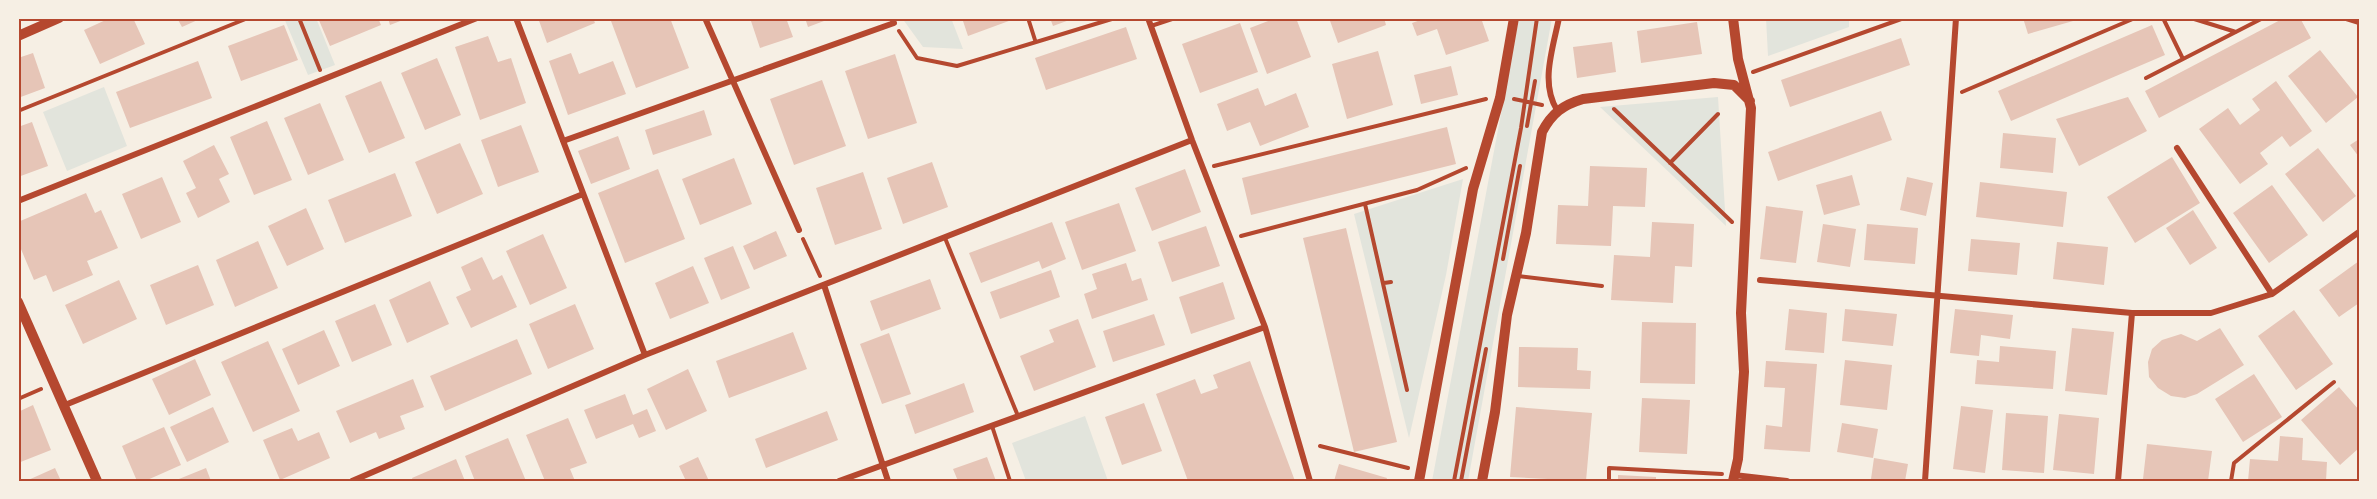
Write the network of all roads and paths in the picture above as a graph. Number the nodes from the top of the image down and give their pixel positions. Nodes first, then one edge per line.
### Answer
1 (60, 18) edge
2 (248, 18) edge
3 (299, 18) edge
4 (477, 18) edge
5 (516, 18) edge
6 (705, 18) edge
7 (1028, 18) edge
8 (1115, 18) edge
9 (1148, 18) edge
10 (1175, 18) edge
11 (1514, 18) edge
12 (1537, 18) edge
13 (1559, 18) edge
14 (1733, 18) edge
15 (1904, 18) edge
16 (1956, 18) edge
17 (2135, 18) edge
18 (2163, 18) edge
19 (2191, 18) edge
20 (2263, 18) edge
21 (2343, 18) edge
22 (893, 20) edge
23 (2359, 23) edge
24 (1151, 26) junction
25 (2237, 32) junction
26 (18, 36) edge
27 (1035, 40) junction
28 (2183, 59) junction
29 (1537, 73) dead end
30 (1742, 76) junction
31 (2146, 78) dead end
32 (324, 79) junction
33 (731, 81) junction
34 (1600, 96) junction
35 (1951, 97) junction
36 (1500, 98) junction
37 (1524, 99) junction
38 (1531, 101) junction
39 (1750, 101) junction
40 (1557, 110) junction
41 (18, 111) edge
42 (1718, 114) dead end
43 (1191, 140) junction
44 (563, 141) junction
45 (2177, 148) dead end
46 (1670, 163) junction
47 (1471, 166) dead end
48 (1204, 169) junction
49 (583, 194) junction
50 (18, 201) edge
51 (1365, 204) junction
52 (799, 230) joint
53 (1255, 232) dead end
54 (2359, 232) edge
55 (1746, 236) junction
56 (945, 238) junction
57 (1502, 266) dead end
58 (1518, 276) junction
59 (1760, 280) dead end
60 (1391, 282) dead end
61 (1383, 283) junction
62 (824, 285) junction
63 (1602, 286) dead end
64 (2272, 294) junction
65 (1936, 295) junction
66 (18, 302) edge
67 (2132, 313) junction
68 (1265, 327) junction
69 (1487, 345) dead end
70 (645, 355) junction
71 (2334, 382) dead end
72 (40, 390) dead end
73 (1407, 390) dead end
74 (18, 399) edge
75 (65, 405) junction
76 (1018, 417) junction
77 (992, 426) junction
78 (1320, 446) dead end
79 (883, 465) junction
80 (1409, 469) dead end
81 (1734, 478) edge
82 (97, 481) edge
83 (352, 481) edge
84 (839, 481) edge
85 (888, 481) edge
86 (1010, 481) edge
87 (1310, 481) edge
88 (1419, 481) edge
89 (1454, 481) edge
90 (1461, 481) edge
91 (1482, 481) edge
92 (1609, 481) edge
93 (1787, 481) edge
94 (1924, 481) edge
95 (2118, 481) edge
96 (2231, 481) edge

1 - 26 street
2 - 41 lane
3 - 32 path
4 - 32 street
5 - 44 street
6 - 33 street
7 - 27 path
8 - 27 path
9 - 24 street
10 - 24 lane
11 - 36 street
12 - 37 path
13 - 40 street
14 - 30 street
15 - 30 path
16 - 35 street
17 - 35 path
18 - 28 path
19 - 25 path
20 - 25 path
21 - 23 path
22 - 27 path
22 - 33 street
24 - 43 street
25 - 28 path
28 - 31 path
29 - 38 path
30 - 39 street
32 - 50 street
33 - 44 street
33 - 52 street
34 - 39 street
34 - 40 street
34 - 46 path
35 - 65 street
36 - 37 path
36 - 48 path
36 - 88 street
37 - 38 path
37 - 89 path
38 - 40 path
38 - 57 path
39 - 55 street
40 - 58 street
42 - 46 path
43 - 48 street
43 - 56 street
44 - 49 street
45 - 64 street
46 - 55 path
47 - 51 path
48 - 68 street
49 - 70 street
49 - 75 street
51 - 53 path
51 - 61 path
52 - 62 path
54 - 64 street
55 - 81 street
56 - 62 street
56 - 76 lane
58 - 63 lane
58 - 91 street
59 - 65 street
60 - 61 path
61 - 73 path
62 - 70 street
62 - 79 street
64 - 67 street
65 - 67 street
65 - 94 street
66 - 75 street
67 - 95 street
68 - 76 street
68 - 87 street
69 - 90 path
70 - 83 street
71 - 96 path
72 - 74 path
75 - 82 street
76 - 77 street
77 - 79 street
77 - 86 lane
78 - 80 path
79 - 84 street
79 - 85 street
81 - 92 path
81 - 93 street

